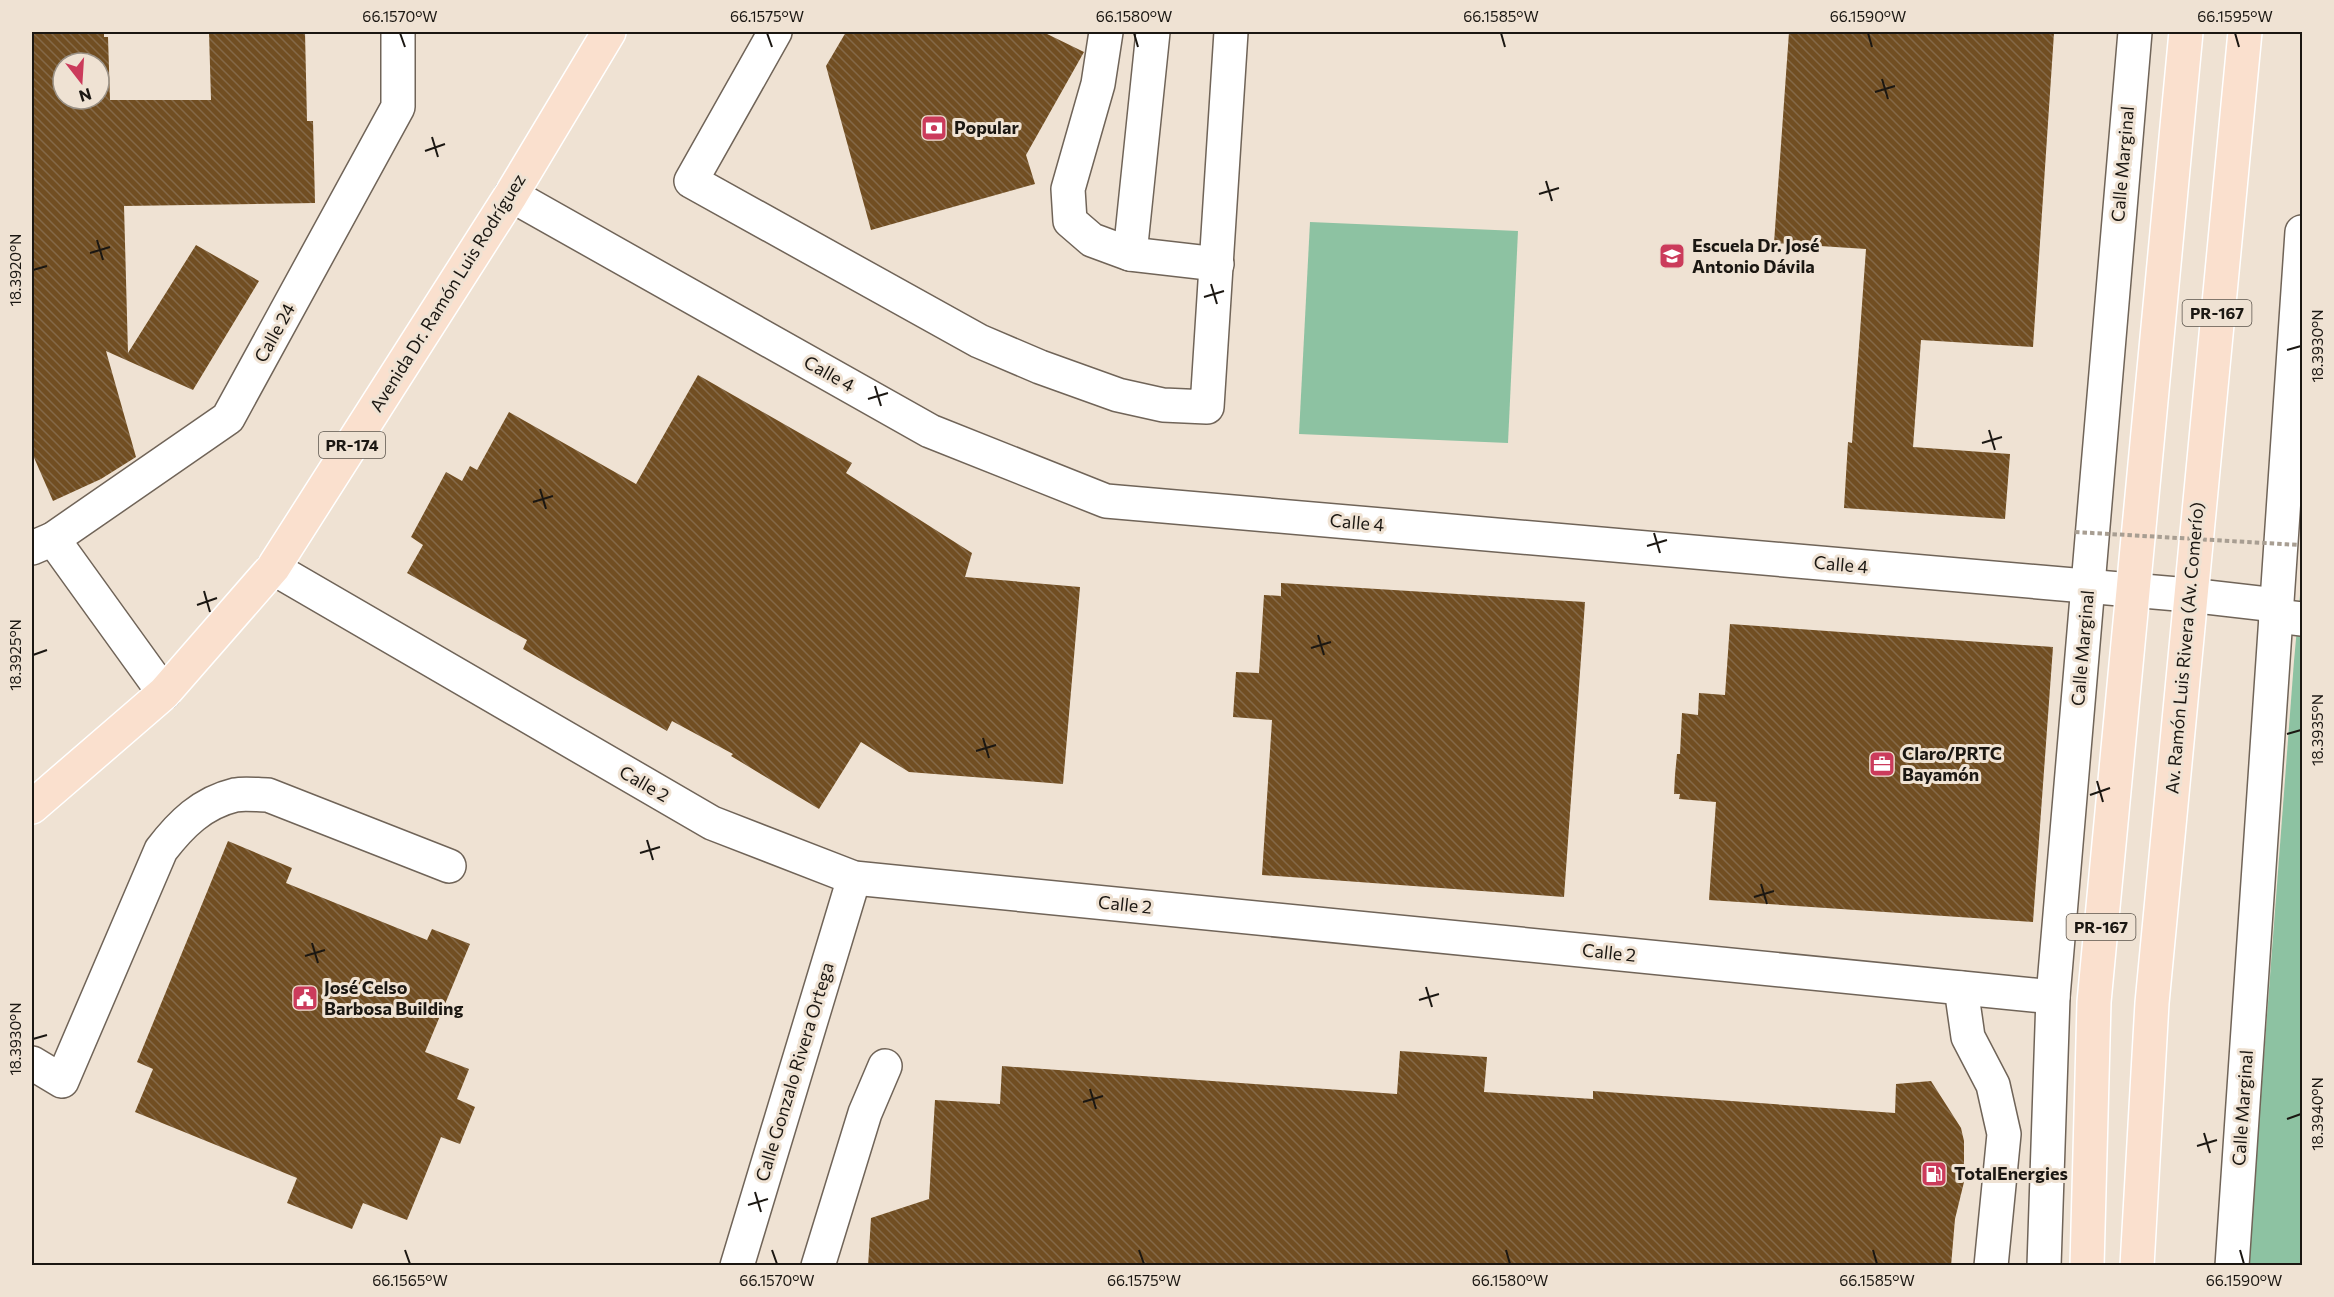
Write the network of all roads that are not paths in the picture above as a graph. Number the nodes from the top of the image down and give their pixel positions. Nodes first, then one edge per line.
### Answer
1 (398, 32) edge
2 (609, 32) edge
3 (775, 32) edge
4 (1106, 32) edge
5 (1153, 32) edge
6 (1231, 32) edge
7 (2136, 32) edge
8 (2186, 32) edge
9 (2244, 32) edge
10 (511, 195) junction
11 (2302, 231) edge
12 (1130, 254) junction
13 (1216, 264) junction
14 (42, 543) edge
15 (273, 568) junction
16 (2088, 587) junction
17 (2134, 591) junction
18 (2189, 595) junction
19 (2284, 613) edge
20 (164, 693) junction
21 (32, 807) edge
22 (449, 866) dead end
23 (854, 878) junction
24 (1961, 988) junction
25 (2053, 997) junction
26 (32, 1063) edge
27 (885, 1066) dead end
28 (737, 1266) edge
29 (818, 1266) edge
30 (1991, 1266) edge
31 (2044, 1266) edge
32 (2086, 1266) edge
33 (2137, 1266) edge
34 (2232, 1266) edge

1 - 14 street, Calle 24
2 - 10 main road, Avenida Dr. Ramón Luis Rodríguez / PR-174
3 - 13 street
4 - 12 street
5 - 12 street
6 - 13 street
7 - 16 street, Calle Marginal
8 - 17 main road, PR-167
9 - 18 main road, Av. Ramón Luis Rivera (Av. Comerío) / PR-167
10 - 15 main road, Avenida Dr. Ramón Luis Rodríguez / PR-174
10 - 16 street, Calle 4
11 - 19 street, Calle Marginal
12 - 13 street
14 - 20 street
15 - 20 main road, Avenida Dr. Ramón Luis Rodríguez / PR-174
15 - 23 street, Calle 2
16 - 17 street, Calle 4
16 - 25 street, Calle Marginal
17 - 18 street, Calle 4
17 - 32 main road, PR-167
18 - 19 street, Calle 4
18 - 33 main road, Av. Ramón Luis Rivera (Av. Comerío) / PR-167
19 - 34 street, Calle Marginal
20 - 21 main road, Avenida Dr. Ramón Luis Rodríguez / PR-174
22 - 26 street
23 - 24 street, Calle 2
23 - 28 street, Calle Gonzalo Rivera Ortega
24 - 25 street, Calle 2
24 - 30 street
25 - 31 street, Calle Marginal
27 - 29 street

